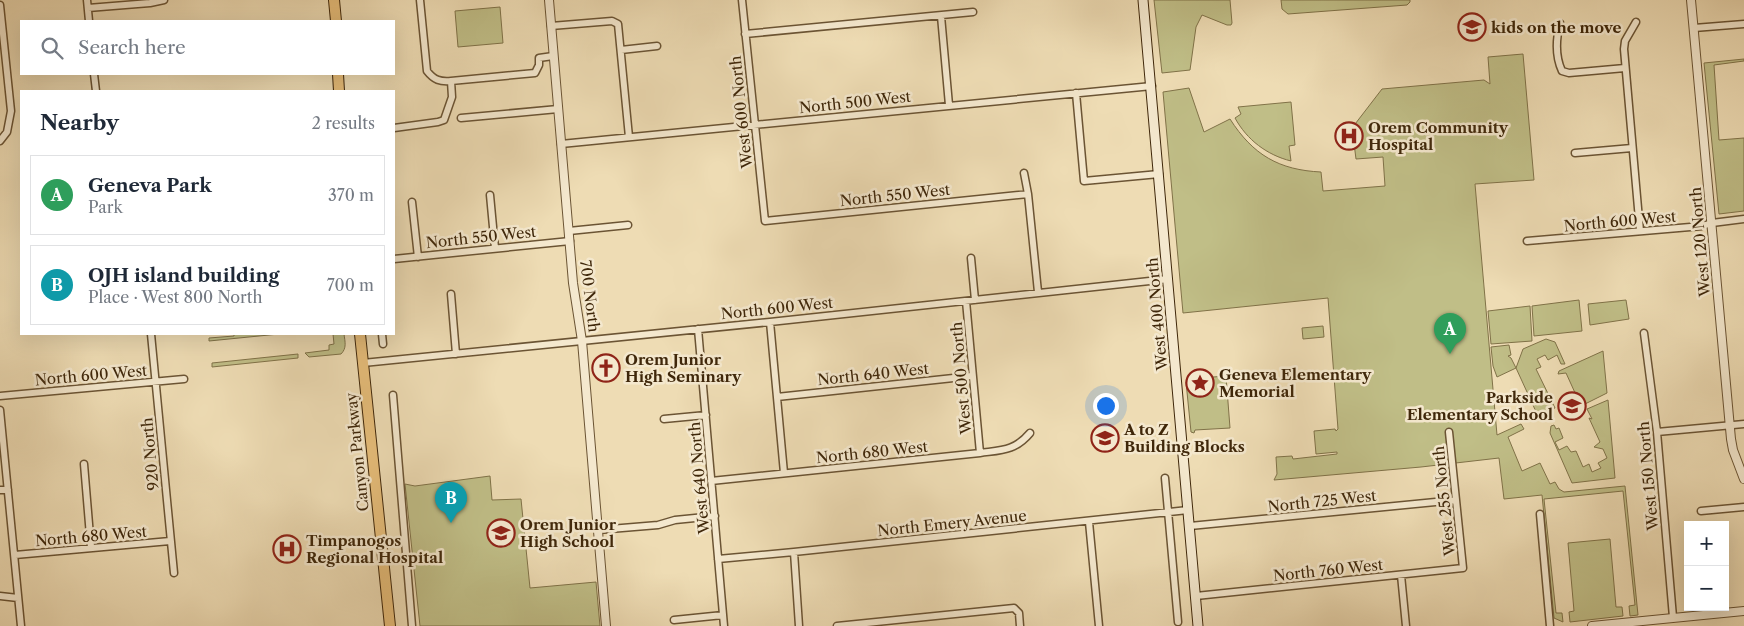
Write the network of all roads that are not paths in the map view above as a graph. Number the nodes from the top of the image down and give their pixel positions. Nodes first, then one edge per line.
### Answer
1 (87, 0) edge
2 (164, 0) edge
3 (334, 0) edge
4 (420, 0) edge
5 (549, 0) edge
6 (742, 0) edge
7 (1144, 0) edge
8 (1691, 0) edge
9 (150, 2) edge
10 (0, 5) edge
11 (88, 8) junction
12 (974, 12) dead end
13 (941, 16) junction
14 (89, 20) edge
15 (336, 20) edge
16 (1636, 22) dead end
17 (1560, 24) dead end
18 (1744, 24) edge
19 (551, 26) junction
20 (1694, 28) junction
21 (745, 34) junction
22 (657, 46) dead end
23 (622, 50) junction
24 (553, 56) junction
25 (1626, 68) junction
26 (94, 75) edge
27 (338, 75) edge
28 (452, 81) junction
29 (1152, 86) junction
30 (96, 90) edge
31 (338, 90) edge
32 (1076, 93) junction
33 (949, 105) junction
34 (558, 109) junction
35 (461, 118) dead end
36 (755, 125) junction
37 (395, 128) edge
38 (629, 137) junction
39 (0, 141) edge
40 (561, 144) junction
41 (1632, 148) junction
42 (1575, 153) dead end
43 (1024, 172) dead end
44 (1159, 174) junction
45 (1028, 194) junction
46 (490, 195) dead end
47 (412, 202) dead end
48 (1744, 219) edge
49 (765, 221) joint
50 (1712, 223) junction
51 (628, 225) dead end
52 (569, 231) junction
53 (1640, 231) junction
54 (570, 241) junction
55 (1526, 241) dead end
56 (496, 248) junction
57 (418, 257) junction
58 (971, 258) dead end
59 (395, 259) edge
60 (1168, 279) junction
61 (1038, 292) junction
62 (451, 294) dead end
63 (966, 300) junction
64 (975, 300) junction
65 (770, 322) junction
66 (698, 329) junction
67 (1644, 333) dead end
68 (151, 335) edge
69 (360, 335) edge
70 (382, 335) edge
71 (582, 341) junction
72 (383, 344) dead end
73 (456, 354) junction
74 (363, 363) junction
75 (972, 376) junction
76 (184, 379) dead end
77 (155, 381) junction
78 (393, 395) dead end
79 (0, 396) edge
80 (776, 396) junction
81 (0, 410) edge
82 (706, 415) junction
83 (664, 419) dead end
84 (1744, 424) edge
85 (1730, 426) junction
86 (1449, 432) dead end
87 (1657, 432) junction
88 (1030, 433) dead end
89 (980, 453) junction
90 (84, 464) dead end
91 (784, 473) junction
92 (1165, 478) dead end
93 (1744, 479) edge
94 (711, 481) junction
95 (0, 490) edge
96 (8, 490) junction
97 (1456, 500) junction
98 (1744, 507) edge
99 (1188, 510) junction
100 (1701, 511) dead end
101 (1168, 512) junction
102 (1540, 514) dead end
103 (715, 516) junction
104 (1089, 522) junction
105 (1190, 526) junction
106 (598, 530) junction
107 (170, 541) junction
108 (91, 548) junction
109 (794, 552) junction
110 (15, 555) junction
111 (718, 559) junction
112 (1463, 568) joint
113 (174, 572) dead end
114 (1401, 575) junction
115 (0, 596) edge
116 (1196, 596) junction
117 (18, 598) junction
118 (1744, 611) edge
119 (723, 614) junction
120 (1673, 617) junction
121 (674, 620) dead end
122 (1178, 622) dead end
123 (21, 626) edge
124 (390, 626) edge
125 (412, 626) edge
126 (606, 626) edge
127 (724, 626) edge
128 (799, 626) edge
129 (837, 626) edge
130 (1020, 626) edge
131 (1099, 626) edge
132 (1198, 626) edge
133 (1406, 626) edge
134 (1550, 626) edge
135 (1592, 626) edge

1 - 11 street
2 - 9 street
3 - 15 highway
4 - 28 street
5 - 19 street, 700 North
6 - 21 street, West 600 North
7 - 29 main road, West 400 North
8 - 20 street, West 120 North
9 - 11 street
10 - 39 street
11 - 14 street
12 - 13 street
13 - 21 street
13 - 33 street
16 - 25 street
17 - 25 street
18 - 20 street
19 - 23 street
19 - 24 street, 700 North
20 - 50 street, West 120 North
21 - 36 street, West 600 North
22 - 23 street
23 - 38 street
24 - 28 street
24 - 34 street, 700 North
25 - 41 street
26 - 30 street
27 - 31 highway
28 - 37 street
29 - 32 street, North 500 West
29 - 44 main road, West 400 North
32 - 33 street, North 500 West
32 - 44 street
33 - 36 street, North 500 West
34 - 35 street
34 - 40 street, 700 North
36 - 38 street, North 500 West
36 - 49 street, West 600 North
38 - 40 street, North 500 West
40 - 52 street, 700 North
41 - 42 street
41 - 53 street
43 - 45 street
44 - 60 main road, West 400 North
45 - 49 street, North 550 West
45 - 61 street
46 - 56 street
47 - 57 street
48 - 50 street, North 600 West
50 - 53 street, North 600 West
50 - 85 street, West 120 North
51 - 52 street
52 - 54 street, 700 North
53 - 55 street, North 600 West
54 - 56 street, North 550 West
54 - 71 street, 700 North
56 - 57 street, North 550 West
57 - 59 street, North 550 West
58 - 64 street
60 - 61 street, North 600 West
60 - 99 main road, West 400 North
61 - 64 street, North 600 West
62 - 73 street
63 - 64 street, North 600 West
63 - 65 street, North 600 West
63 - 75 street, West 500 North
65 - 66 street, North 600 West
65 - 80 street
66 - 71 street, North 600 West
66 - 82 street, West 640 North
67 - 87 street, West 150 North
68 - 77 street, 920 North
69 - 74 highway, Canyon Parkway
70 - 72 street
71 - 73 street, North 600 West
71 - 106 street, 700 North
73 - 74 street, North 600 West
74 - 124 highway, Canyon Parkway
75 - 80 street, North 640 West
75 - 89 street, West 500 North
76 - 77 street, North 600 West
77 - 79 street, North 600 West
77 - 107 street, 920 North
78 - 125 street
80 - 91 street
81 - 96 street
82 - 83 street
82 - 94 street, West 640 North
84 - 85 street
85 - 87 street
85 - 93 street, West 120 North
86 - 97 street, West 255 North
87 - 120 street, West 150 North
88 - 89 street, North 680 West
89 - 91 street, North 680 West
90 - 108 street
91 - 94 street, North 680 West
92 - 101 street
94 - 103 street, West 640 North
95 - 96 street
96 - 110 street
97 - 105 street, North 725 West
97 - 112 street, West 255 North
98 - 100 street
99 - 101 street, North Emery Avenue
99 - 105 main road, West 400 North
101 - 104 street, North Emery Avenue
101 - 122 street
102 - 134 street
103 - 106 street
103 - 111 street, West 640 North
104 - 109 street, North Emery Avenue
104 - 131 street
105 - 116 main road, West 400 North
106 - 126 street, 700 North
107 - 108 street, North 680 West
107 - 113 street, 920 North
108 - 110 street, North 680 West
109 - 111 street, North Emery Avenue
109 - 128 street
110 - 117 street
111 - 119 street, West 640 North
112 - 114 street, North 760 West
114 - 116 street, North 760 West
114 - 133 street
115 - 117 street
116 - 132 main road, West 400 North
117 - 123 street
118 - 120 street
119 - 121 street
119 - 127 street, West 640 North
120 - 135 street
129 - 130 street

